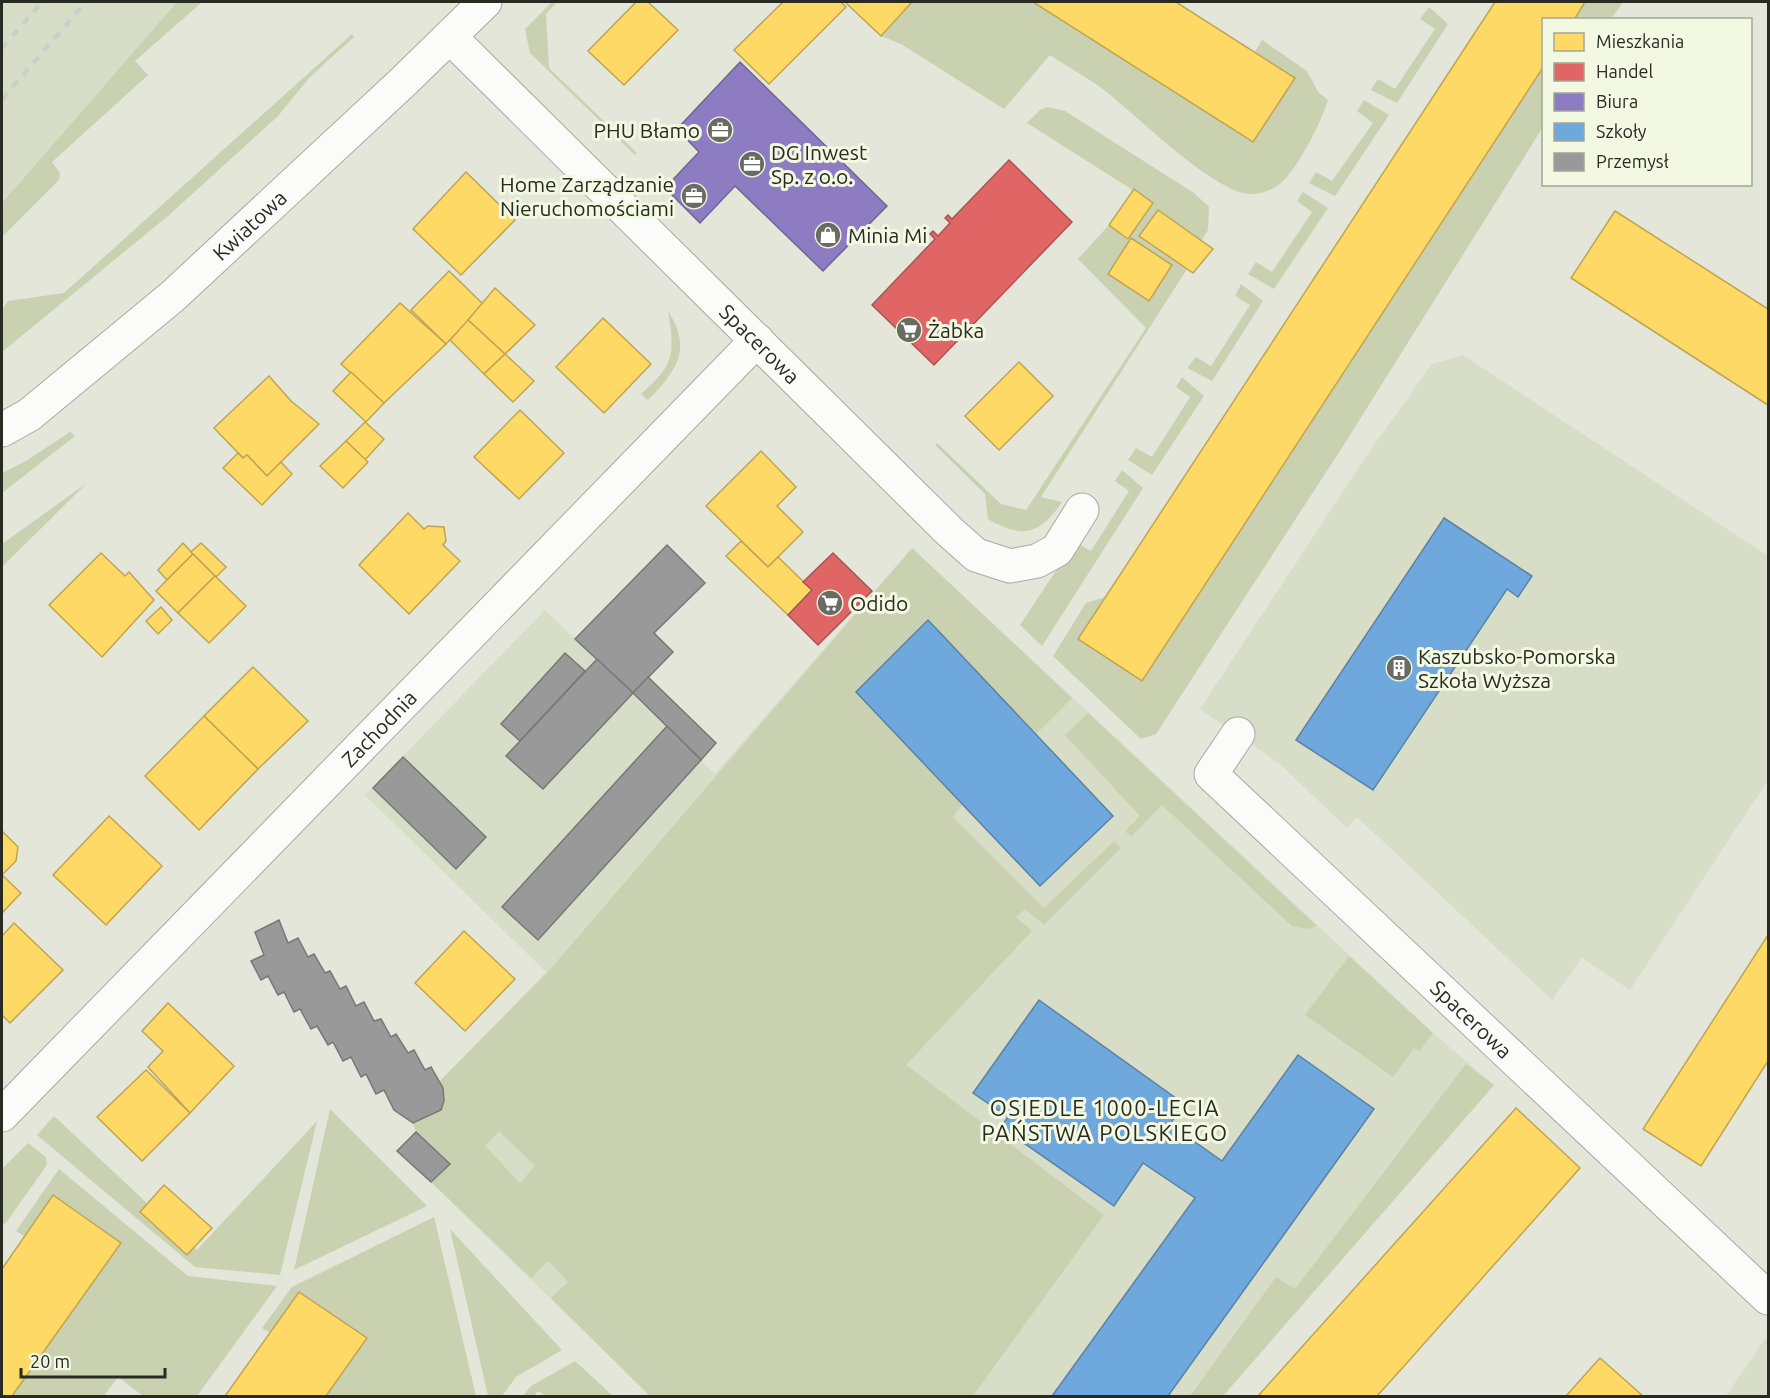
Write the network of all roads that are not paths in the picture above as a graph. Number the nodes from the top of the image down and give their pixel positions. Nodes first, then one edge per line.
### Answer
1 (485, 2) edge
2 (450, 37) junction
3 (757, 340) junction
4 (2, 430) edge
5 (1082, 510) dead end
6 (1238, 734) dead end
7 (2, 1115) edge
8 (1768, 1298) edge

1 - 2 street, Kwiatowa
2 - 3 street, Spacerowa
2 - 4 street, Kwiatowa
3 - 5 street, Spacerowa
3 - 7 street, Zachodnia
6 - 8 street, Spacerowa

